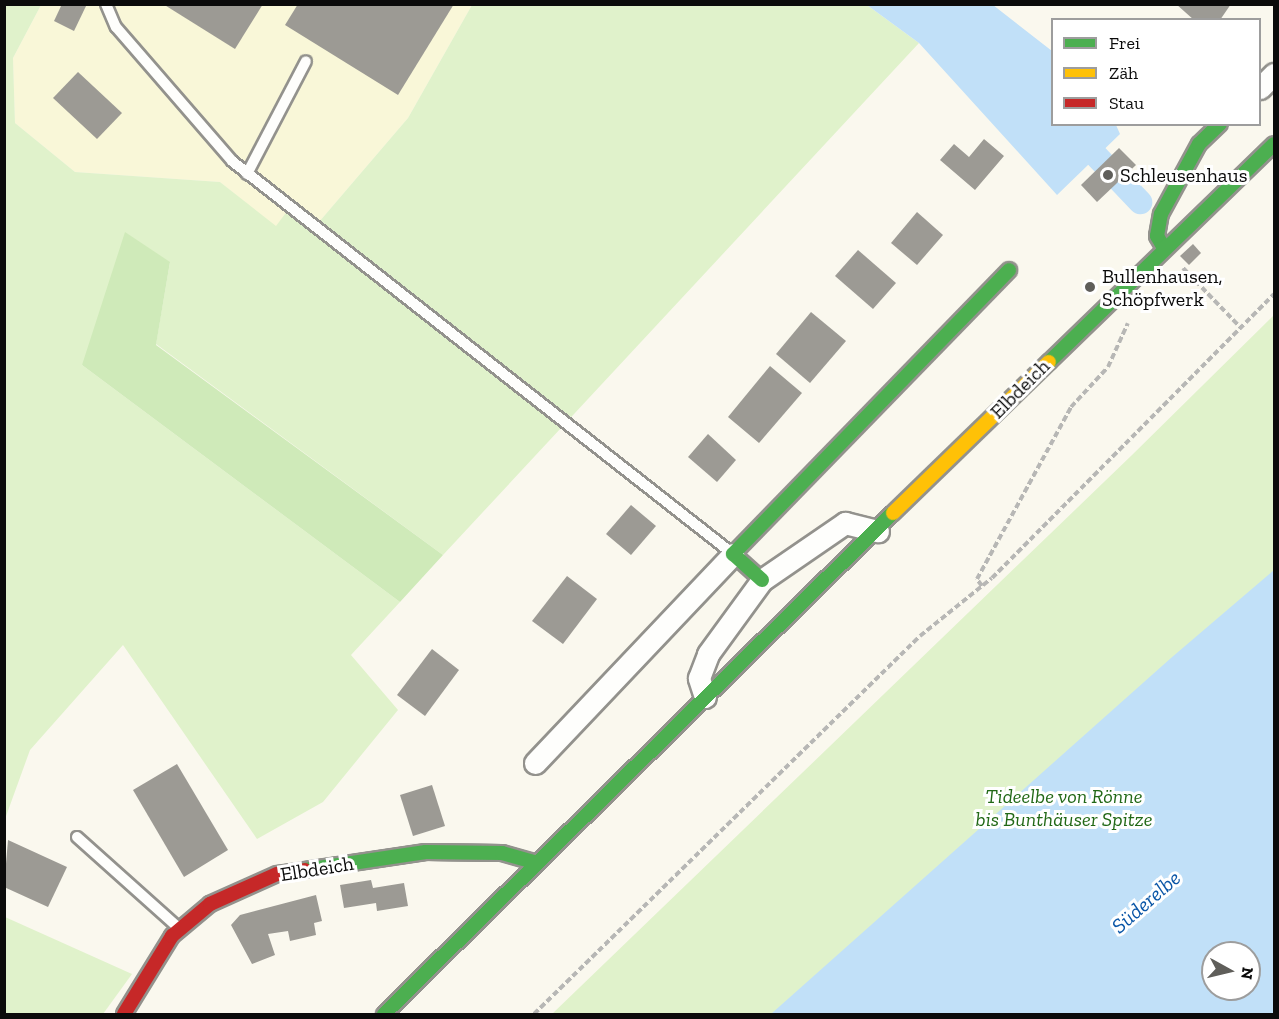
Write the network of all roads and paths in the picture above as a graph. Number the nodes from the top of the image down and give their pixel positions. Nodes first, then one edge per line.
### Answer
1 (105, 4) edge
2 (306, 61) dead end
3 (1275, 74) edge
4 (1261, 87) edge
5 (1218, 126) edge
6 (1275, 144) edge
7 (247, 174) junction
8 (1164, 248) junction
9 (1178, 262) dead end
10 (1009, 270) dead end
11 (1275, 294) edge
12 (1129, 318) dead end
13 (1240, 328) junction
14 (878, 531) junction
15 (733, 554) junction
16 (762, 580) junction
17 (982, 586) junction
18 (705, 697) junction
19 (535, 763) dead end
20 (77, 837) dead end
21 (534, 862) junction
22 (180, 929) junction
23 (124, 1014) edge
24 (384, 1014) edge
25 (534, 1014) edge

1 - 7 lane
2 - 7 lane
3 - 4 street
5 - 8 street
6 - 8 street, Elbdeich
7 - 15 lane
8 - 14 street, Elbdeich
9 - 13 path
10 - 15 street
11 - 13 path
12 - 17 path
13 - 17 path
14 - 16 street
14 - 18 street, Elbdeich
15 - 16 street
15 - 19 street
16 - 18 street
17 - 25 path
18 - 21 street, Elbdeich
20 - 22 lane
21 - 22 street, Elbdeich
21 - 24 street, Elbdeich
22 - 23 street, Elbdeich

